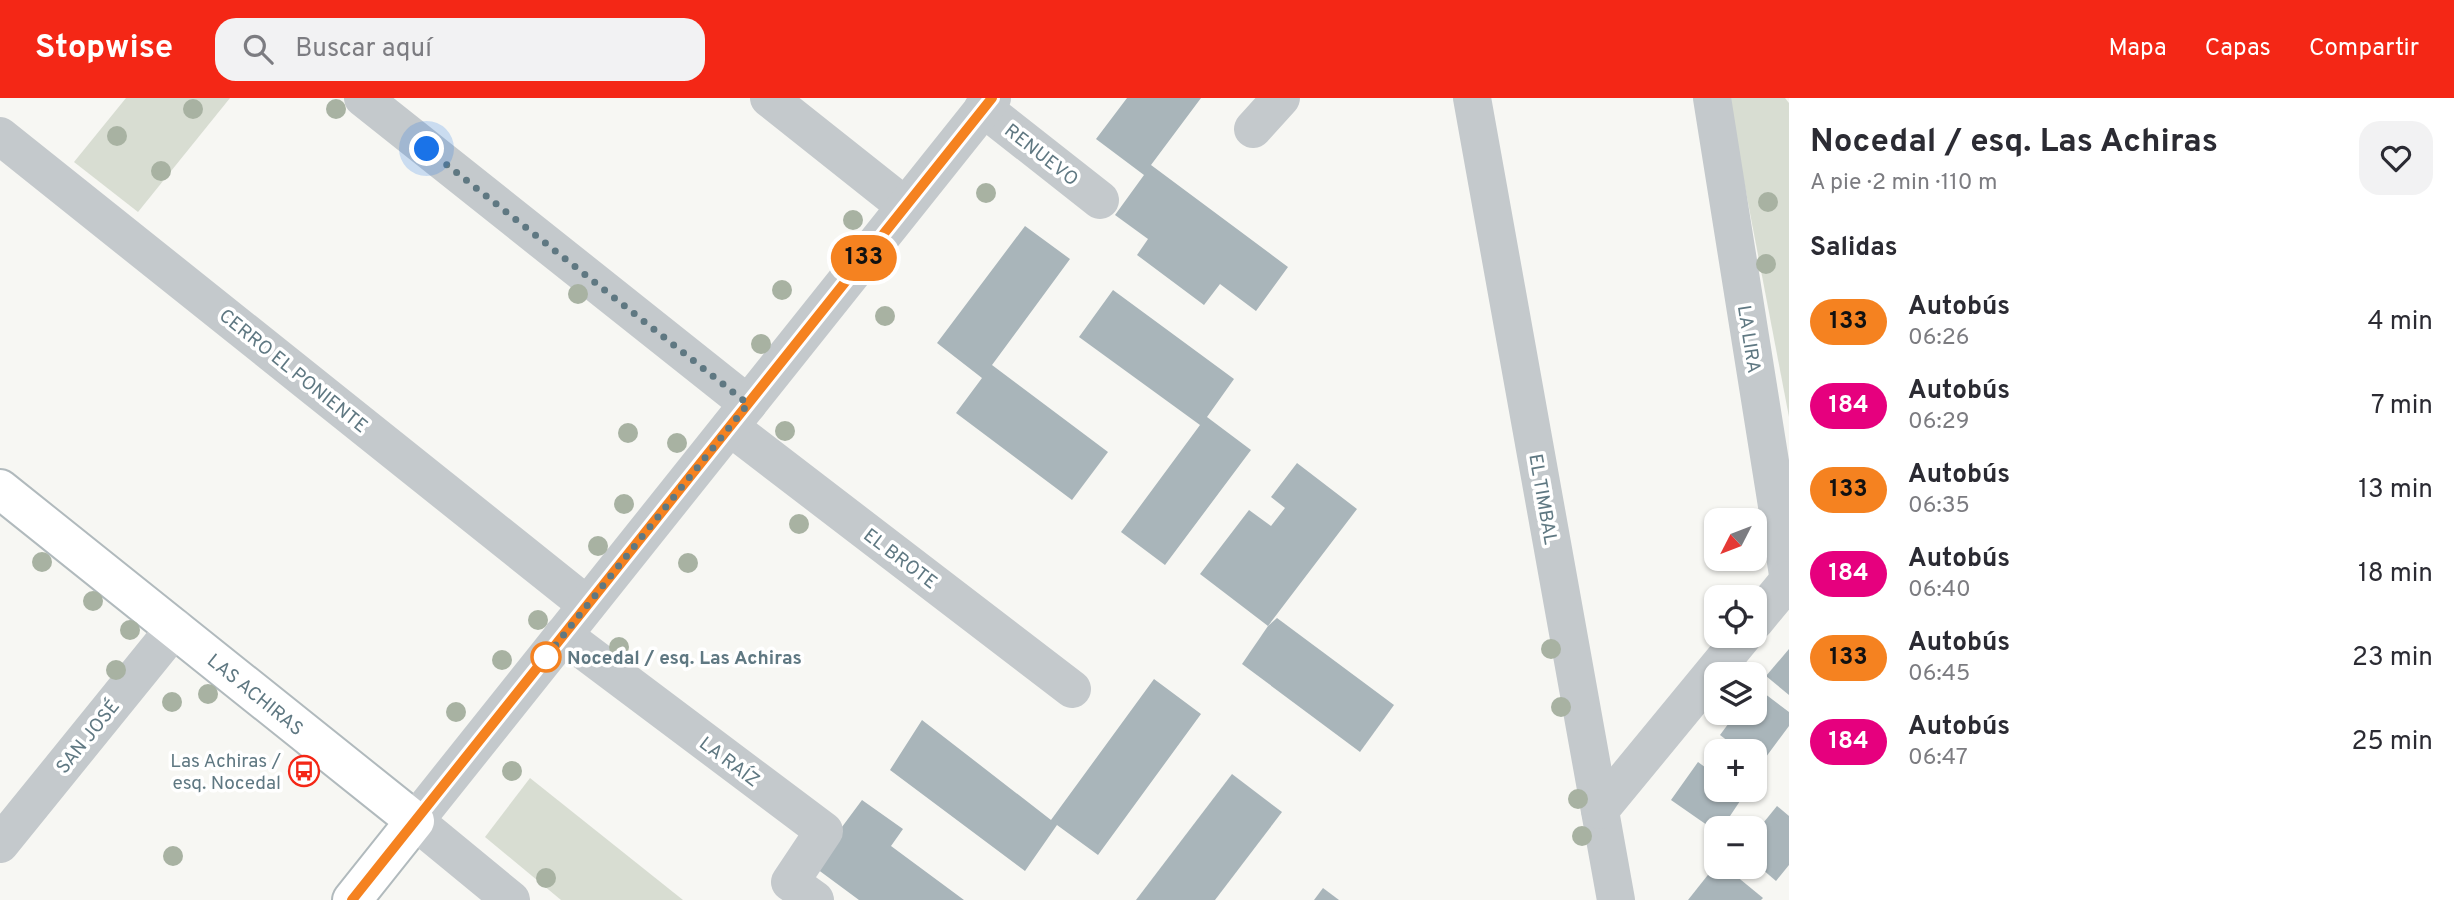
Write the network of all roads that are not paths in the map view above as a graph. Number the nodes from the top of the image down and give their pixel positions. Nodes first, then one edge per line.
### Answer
1 (363, 98) edge
2 (769, 98) edge
3 (1281, 98) edge
4 (1472, 98) edge
5 (1712, 98) edge
6 (988, 103) edge
7 (1253, 130) dead end
8 (0, 136) edge
9 (1100, 200) dead end
10 (905, 206) junction
11 (739, 415) junction
12 (0, 489) edge
13 (1789, 580) edge
14 (587, 605) junction
15 (1767, 607) edge
16 (175, 628) junction
17 (563, 635) junction
18 (1733, 648) edge
19 (1072, 689) dead end
20 (1600, 810) junction
21 (415, 821) junction
22 (0, 844) edge
23 (352, 900) edge
24 (511, 900) edge
25 (815, 900) edge
26 (1616, 900) edge

1 - 11 street, EL BROTE
2 - 10 street
3 - 7 street
4 - 20 street, EL TIMBAL
5 - 13 street, LA LIRA
6 - 9 street, RENUEVO
6 - 10 street
8 - 14 street, CERRO EL PONIENTE
10 - 11 street
11 - 14 street
11 - 19 street, EL BROTE
12 - 16 street, LAS ACHIRAS
13 - 15 street
14 - 17 street
16 - 21 street, LAS ACHIRAS
16 - 22 street, SAN JOSÉ
17 - 21 street
17 - 25 street, LA RAÍZ
18 - 20 street
20 - 26 street, EL TIMBAL
21 - 23 street
21 - 24 street, LAS ACHIRAS

